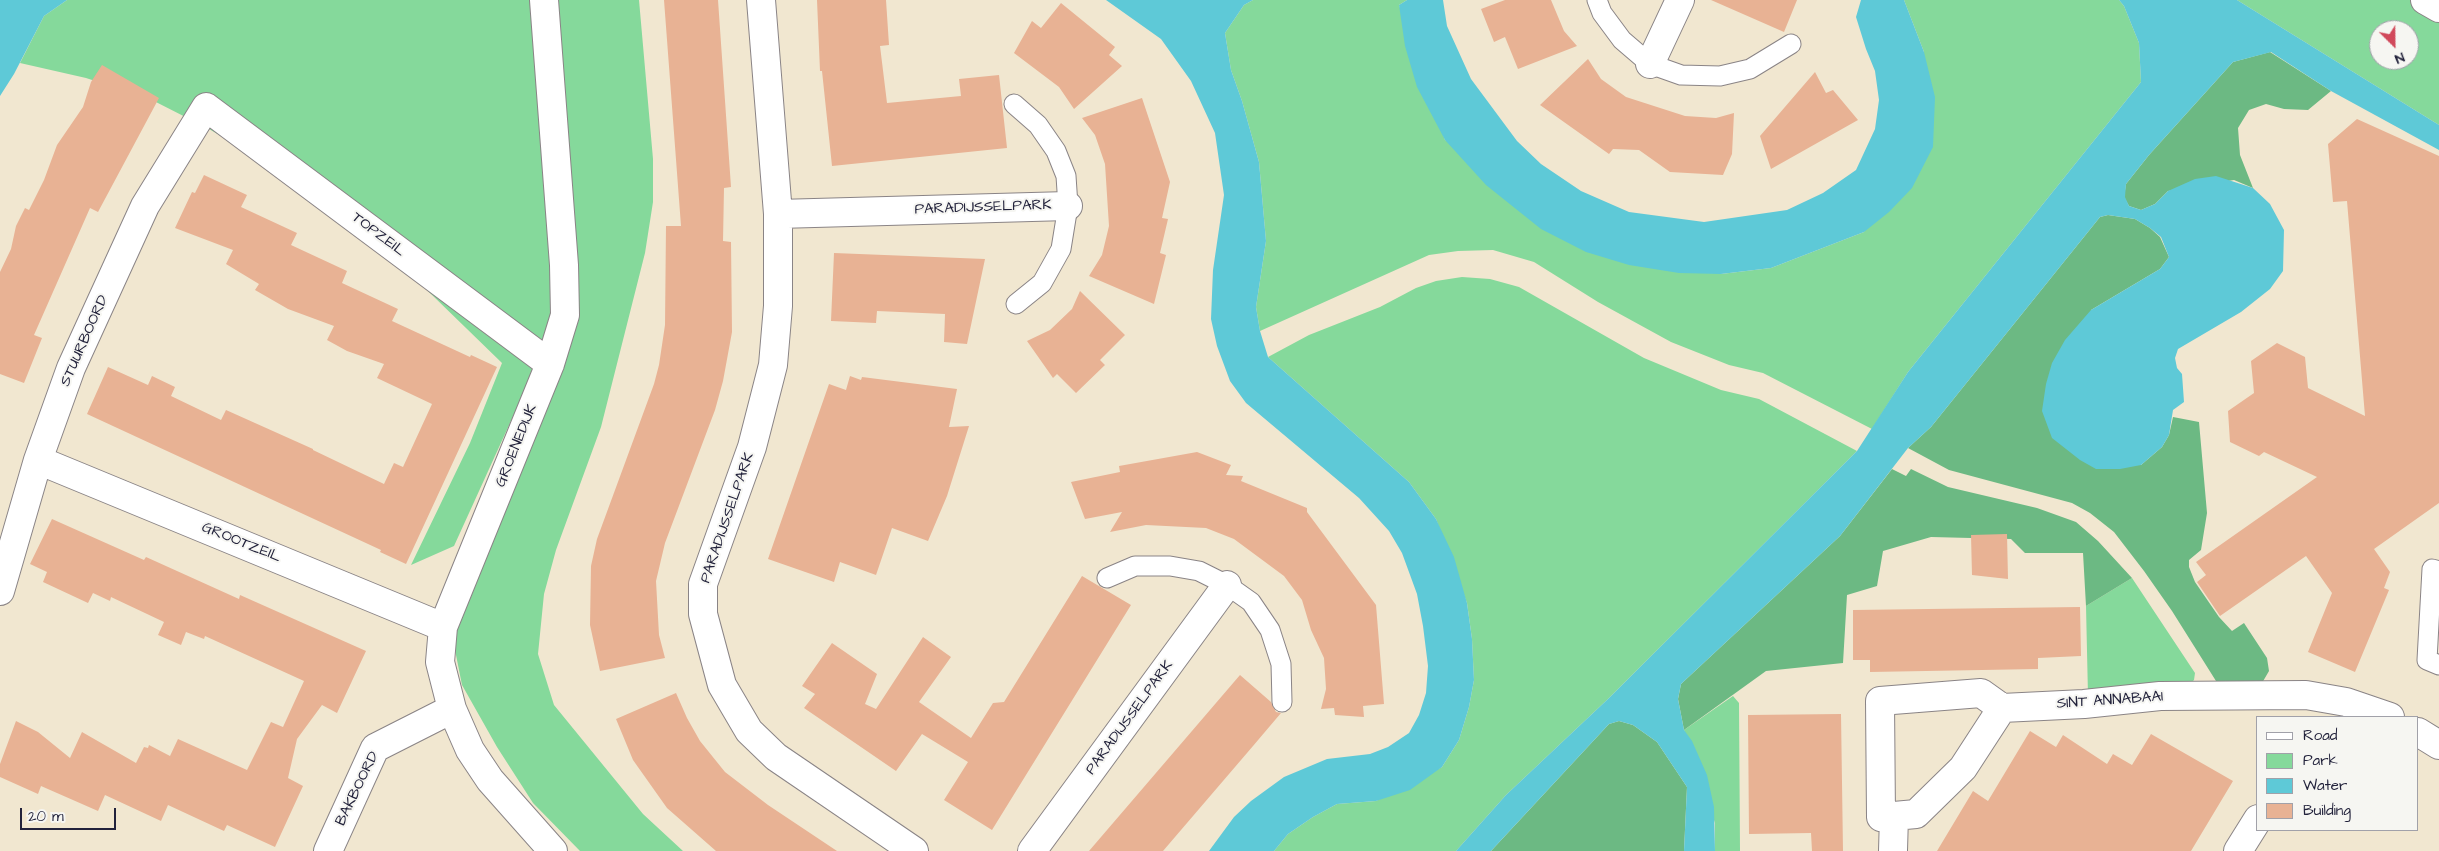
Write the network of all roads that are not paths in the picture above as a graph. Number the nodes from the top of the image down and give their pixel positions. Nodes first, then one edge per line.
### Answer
1 (544, 0) edge
2 (761, 0) edge
3 (1597, 0) edge
4 (1680, 0) edge
5 (2425, 0) edge
6 (2439, 8) edge
7 (1791, 44) dead end
8 (1650, 64) junction
9 (1014, 104) dead end
10 (206, 107) joint
11 (1068, 206) junction
12 (778, 214) junction
13 (1016, 304) dead end
14 (550, 364) junction
15 (38, 460) junction
16 (2439, 572) edge
17 (1107, 578) dead end
18 (1227, 585) junction
19 (0, 591) edge
20 (443, 627) junction
21 (2439, 666) edge
22 (1282, 702) dead end
23 (2002, 708) junction
24 (452, 709) junction
25 (2341, 709) edge
26 (2384, 716) edge
27 (2419, 733) edge
28 (2439, 745) edge
29 (1894, 816) junction
30 (2256, 822) edge
31 (328, 851) edge
32 (553, 851) edge
33 (914, 851) edge
34 (1032, 851) edge
35 (1893, 851) edge
36 (2238, 851) edge

1 - 14 street, GROENEDIJK
2 - 12 street, PARADIJSSELPARK
3 - 8 lane
4 - 8 street
5 - 6 street
7 - 8 lane
9 - 11 lane, PARADIJSSELPARK
10 - 14 street, TOPZEIL
10 - 15 street, STUURBOORD
11 - 12 street, PARADIJSSELPARK
11 - 13 lane, PARADIJSSELPARK
12 - 33 street, PARADIJSSELPARK
14 - 20 street, GROENEDIJK
15 - 19 street, STUURBOORD
15 - 20 street, GROOTZEIL
16 - 21 lane
17 - 18 lane
18 - 22 lane
18 - 34 street, PARADIJSSELPARK
20 - 24 street, GROENEDIJK
23 - 25 street, SINT ANNABAAI
23 - 29 street
23 - 29 street
24 - 31 street, BAKBOORD
24 - 32 street, GROENEDIJK
25 - 26 street, SINT ANNABAAI
27 - 28 street
29 - 35 street
30 - 36 street

